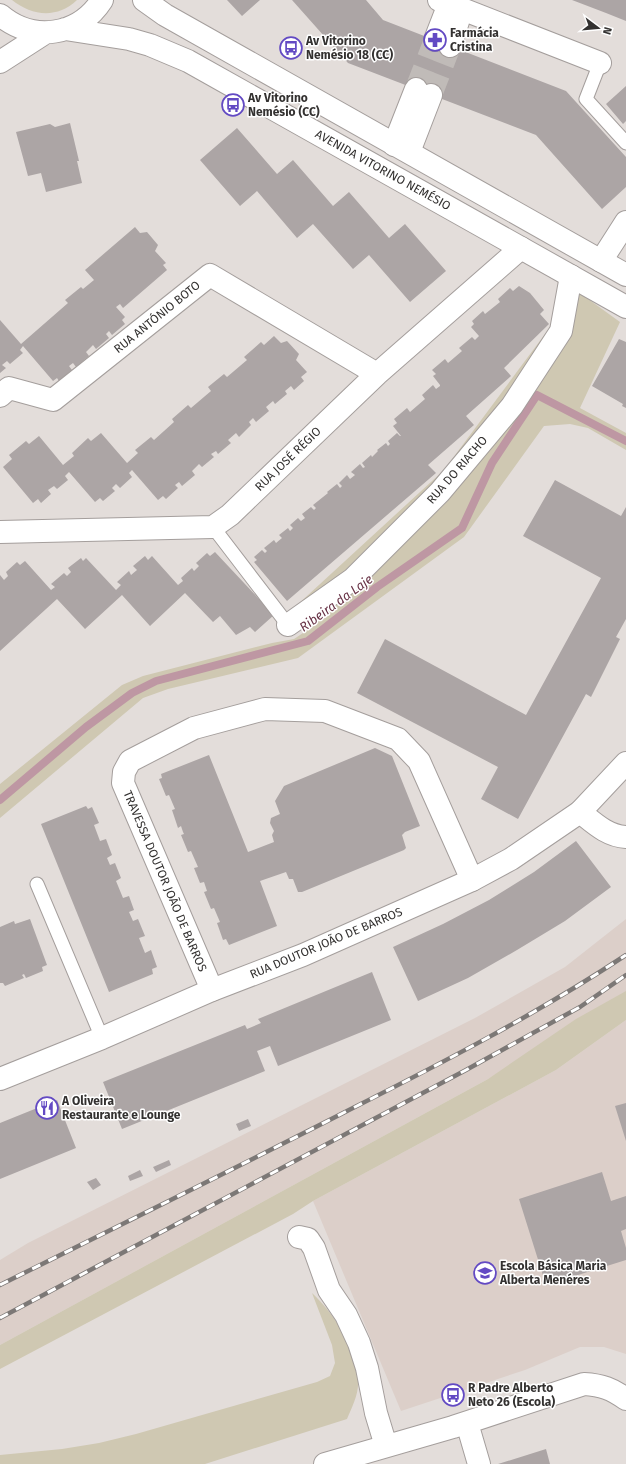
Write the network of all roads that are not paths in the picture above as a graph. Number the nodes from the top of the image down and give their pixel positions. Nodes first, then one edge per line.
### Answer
1 (102, 0) edge
2 (144, 0) edge
3 (454, 3) edge
4 (0, 15) edge
5 (55, 31) junction
6 (443, 43) tunnel mouth
7 (0, 62) edge
8 (600, 62) joint
9 (424, 92) tunnel mouth
10 (626, 143) edge
11 (402, 149) junction
12 (626, 222) edge
13 (521, 248) junction
14 (601, 261) junction
15 (626, 275) edge
16 (571, 276) junction
17 (626, 308) edge
18 (377, 374) junction
19 (0, 396) edge
20 (213, 528) junction
21 (0, 532) edge
22 (288, 625) joint
23 (626, 763) edge
24 (580, 812) junction
25 (626, 837) edge
26 (472, 880) junction
27 (37, 884) dead end
28 (212, 990) junction
29 (102, 1038) junction
30 (0, 1080) edge
31 (299, 1237) dead end
32 (626, 1399) edge
33 (466, 1423) junction
34 (386, 1446) junction
35 (325, 1464) edge
36 (479, 1464) edge

1 - 5 street
2 - 11 street
3 - 6 street
3 - 8 street
4 - 5 street, AVENIDA VITORINO NEMÉSIO
5 - 7 street
5 - 13 street, AVENIDA VITORINO NEMÉSIO
8 - 10 lane
9 - 11 street
11 - 14 street
12 - 14 street
13 - 16 street, AVENIDA VITORINO NEMÉSIO
13 - 18 street, RUA JOSÉ RÉGIO
14 - 15 street
16 - 17 street, AVENIDA VITORINO NEMÉSIO
16 - 22 street, RUA DO RIACHO
18 - 19 street, RUA ANTÓNIO BOTO
18 - 20 street, RUA JOSÉ RÉGIO
20 - 21 street
20 - 22 lane
23 - 24 street, RUA DOUTOR JOÃO DE BARROS
24 - 25 street
24 - 26 street, RUA DOUTOR JOÃO DE BARROS
26 - 28 street, RUA DOUTOR JOÃO DE BARROS
26 - 28 street, TRAVESSA DOUTOR JOÃO DE BARROS
27 - 29 lane
28 - 29 street, RUA DOUTOR JOÃO DE BARROS
29 - 30 street, RUA DOUTOR JOÃO DE BARROS
31 - 34 street
32 - 33 street
33 - 34 street
33 - 36 street
34 - 35 street

